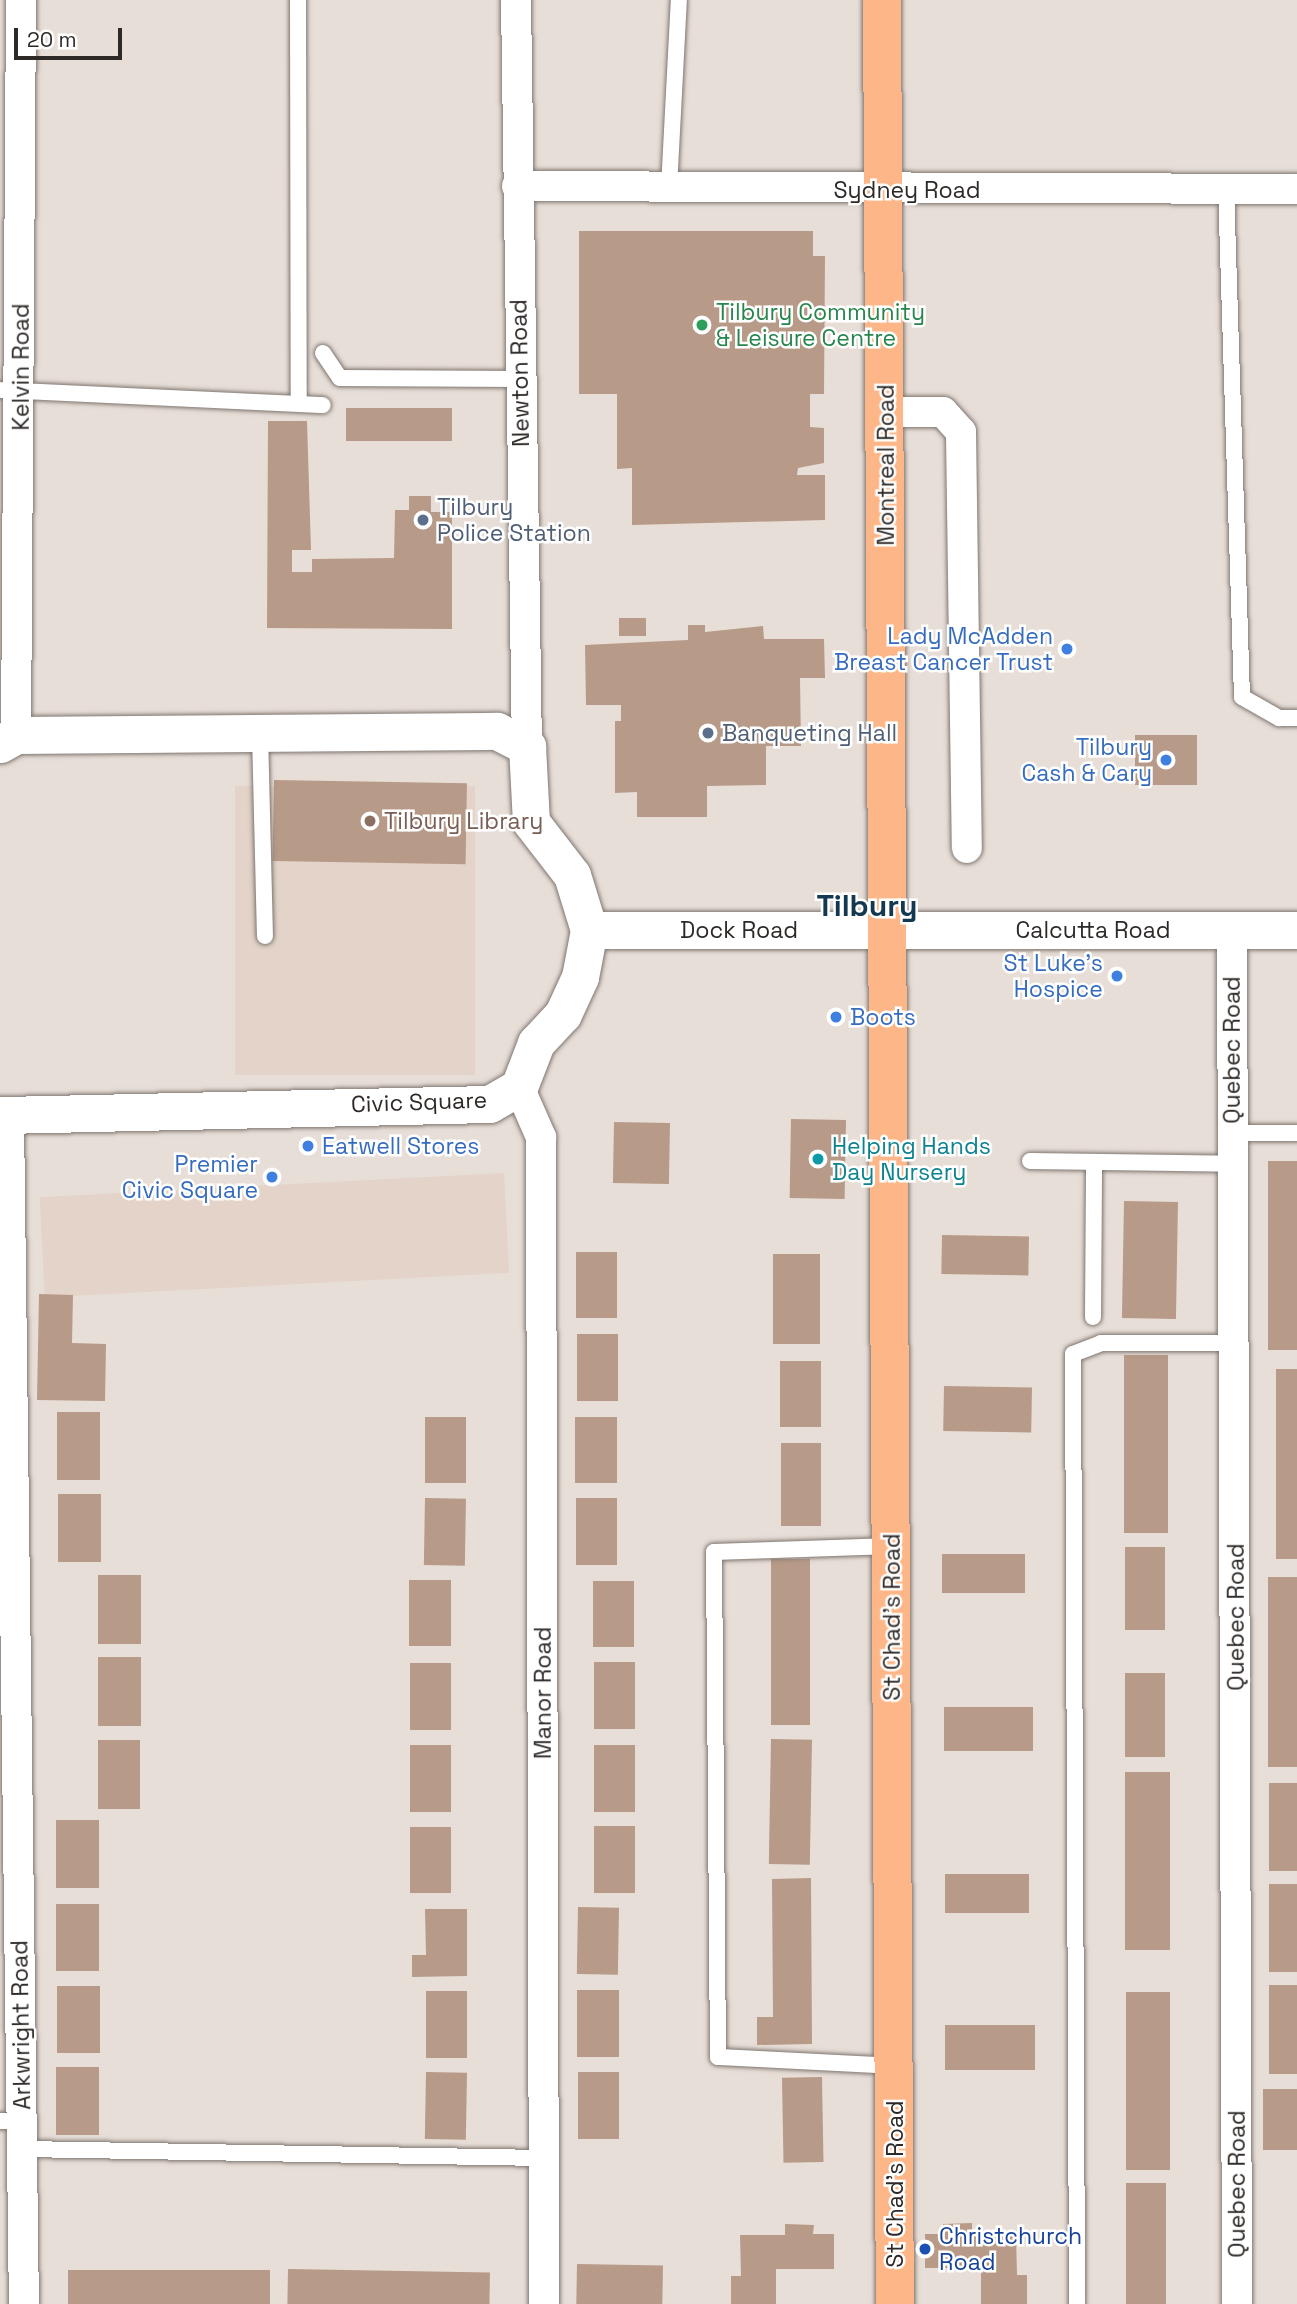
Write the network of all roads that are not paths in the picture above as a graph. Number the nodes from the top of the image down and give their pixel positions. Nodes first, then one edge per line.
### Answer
1 (21, 0) edge
2 (298, 0) edge
3 (516, 0) edge
4 (679, 0) edge
5 (882, 0) edge
6 (517, 186) junction
7 (669, 188) junction
8 (1226, 188) junction
9 (1297, 189) edge
10 (884, 190) junction
11 (323, 353) dead end
12 (521, 379) junction
13 (11, 390) edge
14 (299, 402) junction
15 (323, 405) dead end
16 (885, 412) junction
17 (1297, 718) edge
18 (261, 733) junction
19 (8, 739) edge
20 (527, 746) junction
21 (967, 848) dead end
22 (589, 930) junction
23 (890, 930) junction
24 (1232, 930) junction
25 (1297, 930) edge
26 (265, 936) dead end
27 (519, 1087) junction
28 (3, 1113) edge
29 (1232, 1133) junction
30 (1297, 1133) edge
31 (1030, 1161) dead end
32 (1094, 1162) junction
33 (1233, 1164) junction
34 (1093, 1317) dead end
35 (1236, 1343) junction
36 (892, 1546) junction
37 (8, 1693) edge
38 (894, 2066) junction
39 (15, 2130) edge
40 (544, 2158) junction
41 (24, 2304) edge
42 (544, 2304) edge
43 (895, 2304) edge
44 (1076, 2304) edge
45 (1237, 2304) edge

1 - 13 street, Kelvin Road
2 - 14 lane
3 - 6 street, Newton Road
4 - 7 lane
5 - 10 main road, Montreal Road
6 - 7 street, Sydney Road
6 - 12 street, Newton Road
7 - 10 street, Sydney Road
8 - 9 street, Sydney Road
8 - 10 street, Sydney Road
8 - 17 lane
10 - 16 main road, Montreal Road
11 - 12 lane
12 - 20 street, Newton Road
13 - 14 lane
13 - 19 street, Kelvin Road
14 - 15 lane
16 - 21 street
16 - 23 main road, Montreal Road
18 - 19 street
18 - 20 street
18 - 26 lane
20 - 22 street, Civic Square
22 - 23 street, Dock Road
22 - 27 street, Civic Square
23 - 24 street, Calcutta Road
23 - 36 main road, St Chad's Road
24 - 25 street, Calcutta Road
24 - 29 street, Quebec Road
27 - 28 street, Civic Square
27 - 40 street, Manor Road
28 - 37 street, Arkwright Road
29 - 30 lane
29 - 33 street, Quebec Road
31 - 32 lane
32 - 33 lane
32 - 34 lane
33 - 35 street, Quebec Road
35 - 44 lane
35 - 45 street, Quebec Road
36 - 38 main road, St Chad's Road
36 - 38 lane
37 - 39 street, Arkwright Road
38 - 43 main road, St Chad's Road
39 - 40 lane
39 - 41 street, Arkwright Road
40 - 42 street, Manor Road

